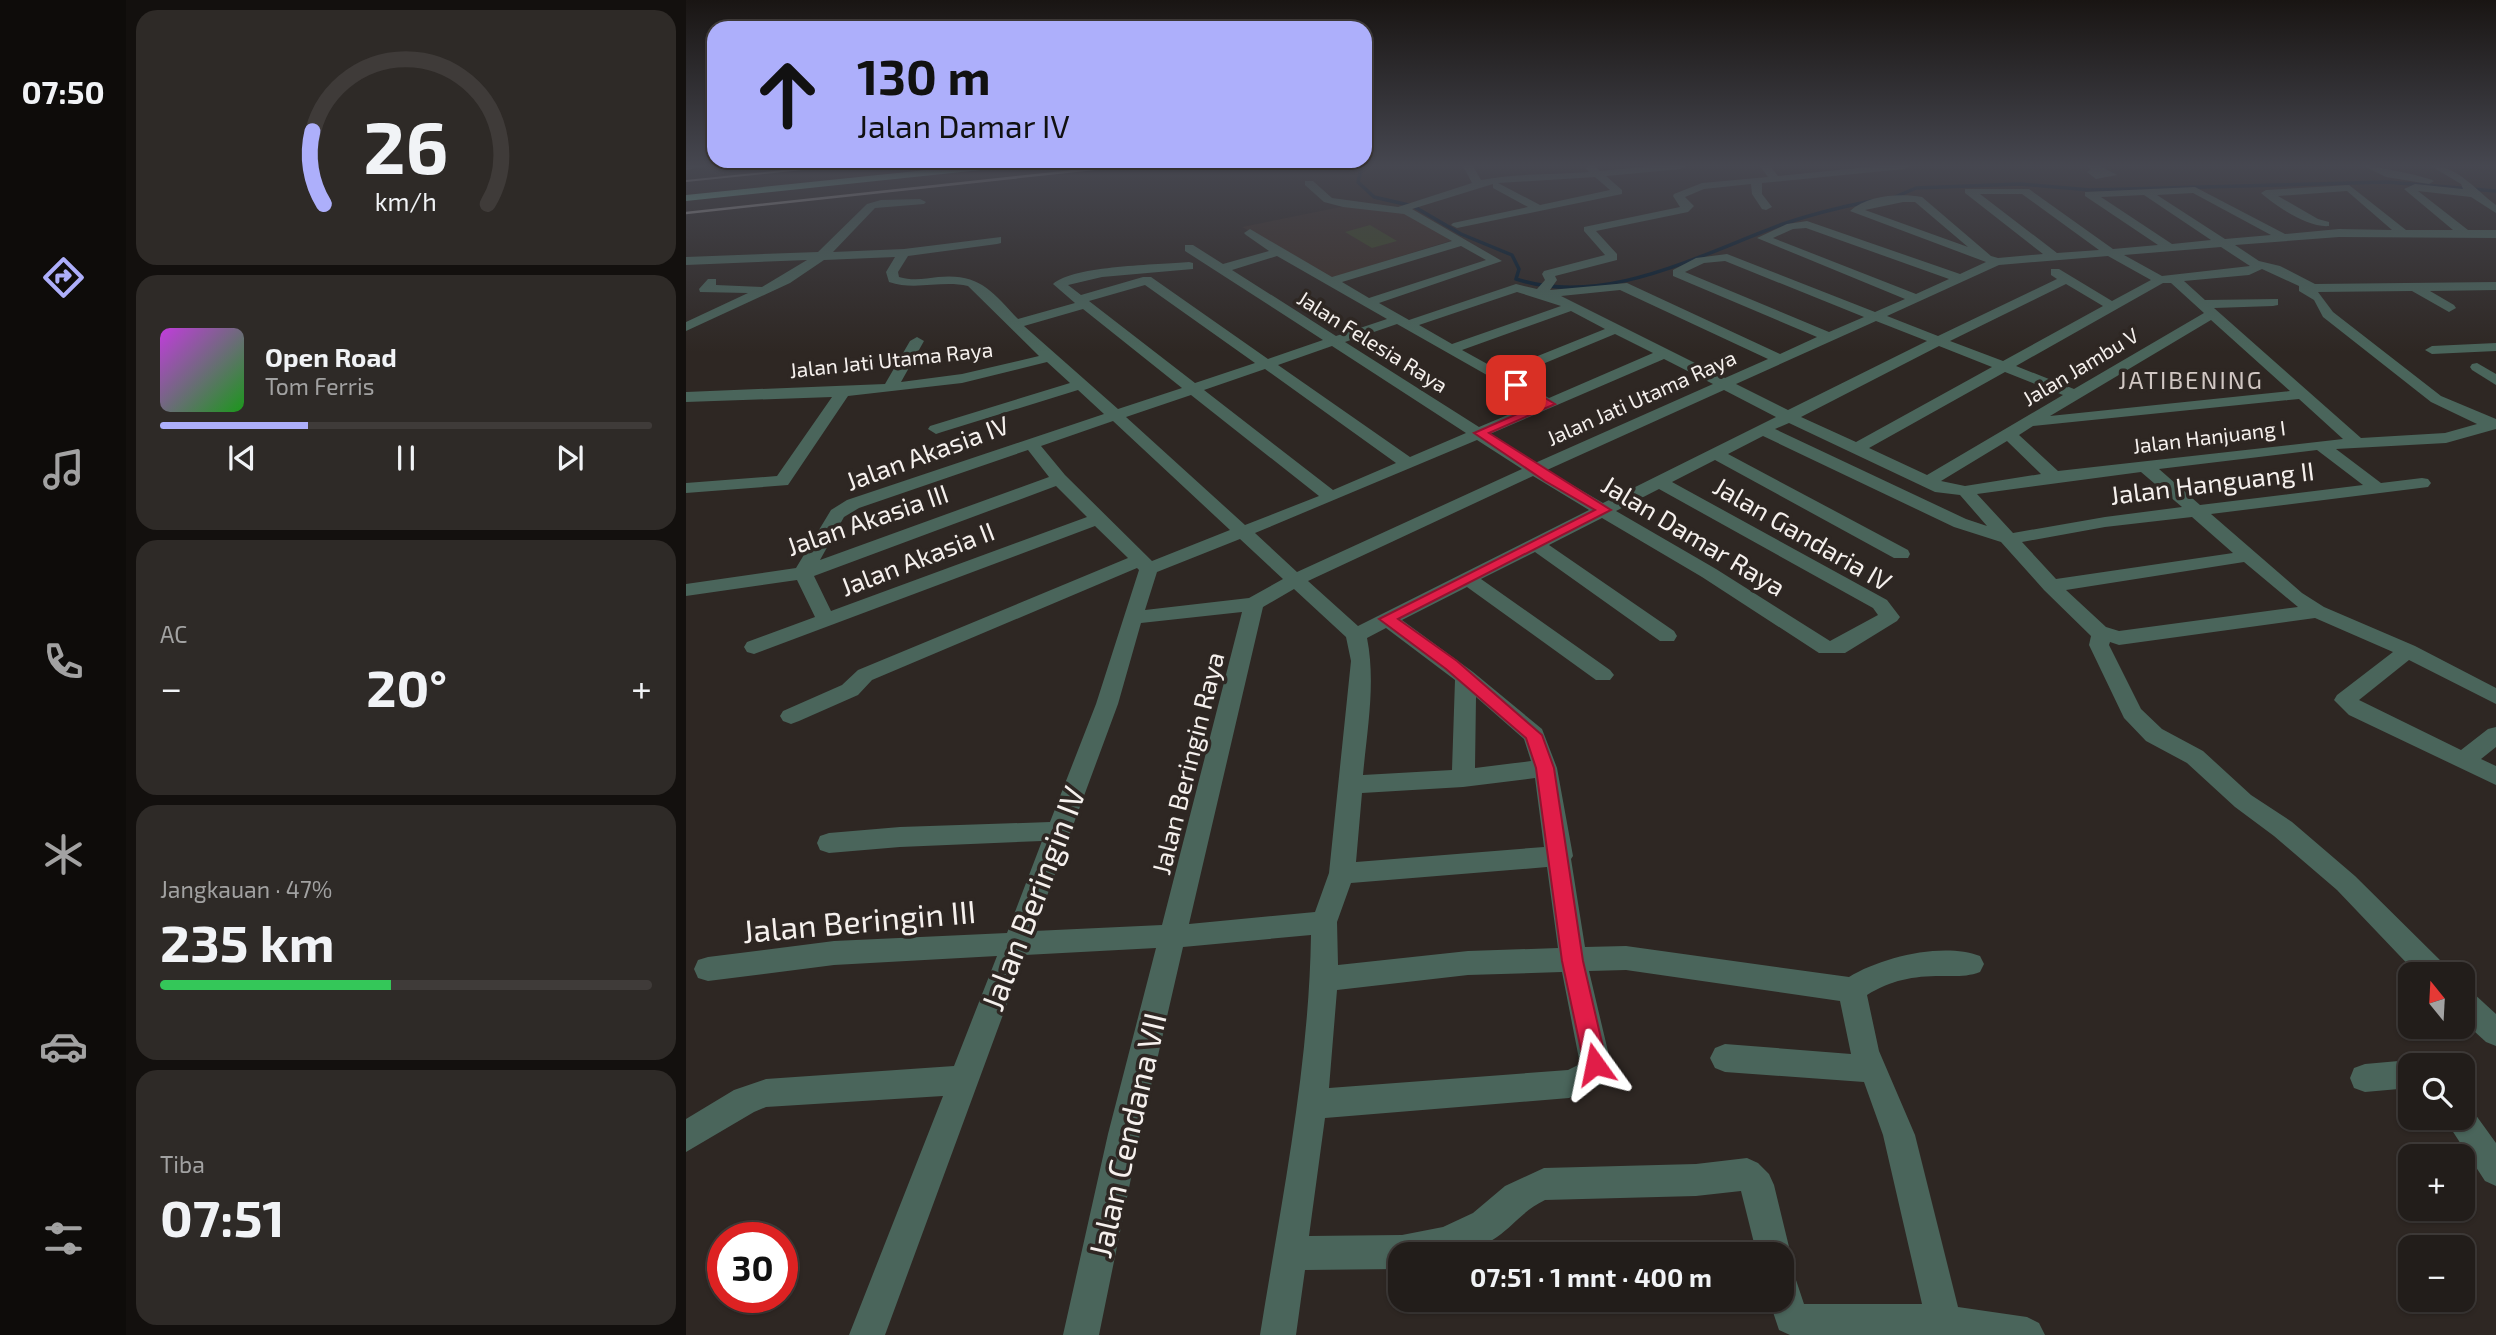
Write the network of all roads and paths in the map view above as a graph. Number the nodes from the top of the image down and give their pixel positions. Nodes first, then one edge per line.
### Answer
1 (849, 228) edge
2 (1442, 228) edge
3 (1592, 228) edge
4 (1785, 228) edge
5 (1819, 228) edge
6 (1902, 228) edge
7 (1954, 228) edge
8 (2017, 228) edge
9 (2077, 228) edge
10 (2141, 228) edge
11 (2202, 228) edge
12 (2266, 228) edge
13 (2332, 228) edge
14 (2398, 228) edge
15 (2458, 228) edge
16 (2402, 232) junction
17 (1250, 233) dead end
18 (2339, 233) junction
19 (2464, 233) junction
20 (2496, 234) edge
21 (2281, 236) junction
22 (997, 240) dead end
23 (1461, 242) junction
24 (2223, 242) junction
25 (2167, 245) junction
26 (1189, 248) dead end
27 (2108, 251) junction
28 (1279, 252) junction
29 (904, 253) junction
30 (824, 254) junction
31 (2053, 256) junction
32 (2032, 258) junction
33 (1991, 259) junction
34 (686, 261) edge
35 (2255, 264) junction
36 (1215, 265) junction
37 (1189, 267) junction
38 (1959, 278) junction
39 (2067, 279) junction
40 (2167, 279) junction
41 (1147, 280) junction
42 (1333, 281) junction
43 (712, 282) dead end
44 (2301, 282) junction
45 (2496, 286) edge
46 (2414, 287) junction
47 (766, 289) junction
48 (1541, 291) junction
49 (1915, 298) junction
50 (1082, 302) junction
51 (1370, 302) junction
52 (2273, 302) dead end
53 (2111, 306) junction
54 (1571, 307) junction
55 (2449, 308) dead end
56 (2206, 309) junction
57 (1873, 317) junction
58 (1405, 321) junction
59 (1013, 325) junction
60 (686, 327) edge
61 (1616, 329) junction
62 (1828, 337) junction
63 (917, 341) dead end
64 (1331, 341) junction
65 (1936, 342) junction
66 (2496, 347) edge
67 (1453, 348) junction
68 (2432, 350) dead end
69 (1662, 354) junction
70 (1050, 357) junction
71 (1779, 359) junction
72 (1264, 364) junction
73 (2477, 367) dead end
74 (2004, 369) junction
75 (1500, 376) junction
76 (2496, 381) edge
77 (1082, 384) junction
78 (1726, 385) junction
79 (891, 386) junction
80 (1193, 388) junction
81 (844, 390) junction
82 (2302, 394) junction
83 (2076, 396) junction
84 (686, 397) edge
85 (1549, 404) junction
86 (1113, 415) junction
87 (1789, 417) junction
88 (2028, 423) junction
89 (2494, 424) edge
90 (936, 429) dead end
91 (1764, 430) junction
92 (1480, 433) junction
93 (2010, 435) junction
94 (1030, 442) junction
95 (2356, 442) junction
96 (2320, 445) junction
97 (1856, 449) junction
98 (1716, 454) junction
99 (1409, 464) junction
100 (2146, 467) junction
101 (1535, 469) junction
102 (2054, 477) junction
103 (1059, 479) junction
104 (1929, 481) junction
105 (1659, 482) junction
106 (2422, 483) dead end
107 (2376, 487) junction
108 (686, 488) edge
109 (1965, 491) junction
110 (1331, 497) junction
111 (1605, 510) junction
112 (2195, 510) junction
113 (1099, 518) junction
114 (1244, 532) junction
115 (2010, 539) junction
116 (1535, 544) junction
117 (1901, 554) dead end
118 (2247, 556) junction
119 (1145, 565) junction
120 (803, 573) junction
121 (1467, 578) junction
122 (1295, 580) junction
123 (2051, 586) junction
124 (686, 590) edge
125 (1254, 604) junction
126 (2317, 611) junction
127 (1133, 618) junction
128 (1387, 619) junction
129 (826, 620) junction
130 (1356, 635) junction
131 (2105, 635) junction
132 (1667, 636) dead end
133 (754, 647) dead end
134 (1826, 648) joint
135 (2408, 651) junction
136 (1603, 675) dead end
137 (1466, 677) junction
138 (2496, 697) edge
139 (791, 716) dead end
140 (2496, 735) edge
141 (2462, 761) junction
142 (1545, 768) junction
143 (2496, 776) edge
144 (1463, 778) junction
145 (1351, 785) junction
146 (1057, 831) junction
147 (829, 843) dead end
148 (1560, 856) junction
149 (1342, 873) junction
150 (1324, 922) junction
151 (1174, 936) junction
152 (1016, 942) junction
153 (1573, 961) junction
154 (2423, 962) edge
155 (1970, 964) dead end
156 (708, 969) dead end
157 (1324, 979) junction
158 (1852, 990) junction
159 (2475, 1013) edge
160 (2496, 1033) edge
161 (1725, 1058) dead end
162 (1871, 1069) junction
163 (2398, 1075) edge
164 (2365, 1078) dead end
165 (963, 1080) junction
166 (1312, 1104) junction
167 (2468, 1130) edge
168 (686, 1137) edge
169 (2496, 1170) edge
170 (1446, 1242) edge
171 (1771, 1242) edge
172 (1290, 1251) junction
173 (1388, 1252) edge
174 (1788, 1312) edge
175 (1944, 1322) junction
176 (867, 1335) edge
177 (1081, 1335) edge
178 (1278, 1335) edge
179 (2027, 1335) edge

1 - 30 street
2 - 23 street
3 - 48 street
4 - 49 street
5 - 38 street
6 - 33 street
7 - 33 street
8 - 31 street
9 - 27 street
10 - 25 street
11 - 24 street
12 - 21 street
13 - 18 street
14 - 16 street
15 - 19 street
16 - 18 street, Jalan Jati Utama Raya
16 - 19 street, Jalan Jati Utama Raya
17 - 28 street
18 - 21 street, Jalan Jati Utama Raya
19 - 20 street, Jalan Jati Utama Raya
21 - 24 street, Jalan Jati Utama Raya
22 - 29 street
23 - 42 street
23 - 51 street
24 - 25 street, Jalan Jati Utama Raya
24 - 35 street
25 - 27 street, Jalan Jati Utama Raya
26 - 36 street, Jalan Felesia Raya
27 - 31 street, Jalan Jati Utama Raya
27 - 40 street
28 - 36 street
28 - 42 street
29 - 30 street
29 - 59 street
30 - 34 street
30 - 47 street
31 - 32 street, Jalan Jati Utama Raya
32 - 33 street, Jalan Jati Utama Raya
32 - 39 street
33 - 38 street, Jalan Jati Utama Raya
35 - 40 street
35 - 44 street
36 - 37 street
36 - 64 street, Jalan Felesia Raya
37 - 41 street
37 - 50 street
38 - 49 street, Jalan Jati Utama Raya
39 - 53 street
39 - 65 street
40 - 53 street
40 - 56 street
41 - 50 street
41 - 72 street
42 - 51 street
43 - 47 street
44 - 46 street
44 - 89 street
45 - 46 street
46 - 55 street
47 - 60 street
48 - 54 street, Jalan Hanjuang I
48 - 58 street, Jalan Akasia IV
48 - 71 street, Jalan Akasia IV
49 - 57 street, Jalan Jati Utama Raya
50 - 59 street
50 - 80 street
51 - 58 street
52 - 56 street
53 - 74 street
54 - 61 street, Jalan Hanjuang I
54 - 67 street
56 - 82 street
56 - 83 street, Jalan Jambu V
57 - 62 street, Jalan Jati Utama Raya
57 - 62 street
57 - 65 street
58 - 64 street, Jalan Akasia IV
58 - 67 street
59 - 70 street
61 - 69 street, Jalan Hanjuang I
61 - 75 street
62 - 71 street, Jalan Jati Utama Raya
63 - 79 street
64 - 72 street, Jalan Akasia IV
64 - 92 street, Jalan Felesia Raya
65 - 74 street
65 - 87 street
66 - 68 street
67 - 75 street
69 - 78 street, Jalan Hanjuang I
69 - 85 street
70 - 77 street
70 - 79 street, Jalan Jati Utama Raya
71 - 78 street, Jalan Jati Utama Raya
72 - 80 street, Jalan Akasia IV
72 - 99 street
73 - 76 street
74 - 83 street
74 - 97 street
75 - 85 street
77 - 86 street
77 - 90 street
78 - 87 street, Jalan Hanjuang I
78 - 101 street, Jalan Jati Utama Raya
79 - 81 street, Jalan Jati Utama Raya
80 - 86 street, Jalan Akasia IV
80 - 110 street
81 - 84 street, Jalan Jati Utama Raya
81 - 108 street
82 - 88 street
82 - 95 street
83 - 88 street, Jalan Jambu V
85 - 92 street
86 - 94 street, Jalan Akasia IV
86 - 114 street
87 - 91 street
87 - 97 street, Jalan Hanjuang I
88 - 93 street, Jalan Jambu V
89 - 95 street, Jalan Hanjuang I
91 - 98 street
91 - 115 street
92 - 99 street
92 - 101 street, Jalan Felesia Raya
93 - 102 street
93 - 104 street, Jalan Jambu V
94 - 103 street
94 - 120 street, Jalan Akasia IV
95 - 96 street, Jalan Hanjuang I
96 - 100 street, Jalan Hanjuang I
96 - 107 street
97 - 104 street, Jalan Hanjuang I
98 - 105 street
98 - 117 street
99 - 110 street
100 - 102 street, Jalan Hanjuang I
100 - 112 street
101 - 111 street, Jalan Damar Raya
101 - 122 street, Jalan Jati Utama Raya
102 - 109 street, Jalan Hanjuang I
103 - 113 street
103 - 120 street, Jalan Akasia III
104 - 109 street, Jalan Hanjuang I
105 - 111 street
105 - 134 street, Jalan Gandaria IV
106 - 107 street, Jalan Hanguang II
107 - 112 street, Jalan Hanguang II
109 - 115 street
110 - 114 street
111 - 116 street
111 - 134 street, Jalan Damar Raya
112 - 115 street, Jalan Hanguang II
112 - 118 street
113 - 119 street
113 - 129 street, Jalan Akasia II
114 - 119 street
114 - 122 street
115 - 123 street
116 - 121 street
116 - 132 street
118 - 123 street
118 - 126 street
119 - 127 street, Jalan Beringin IV
119 - 139 street
120 - 124 street, Jalan Akasia III
120 - 129 street
121 - 128 street
121 - 136 street
122 - 125 street
122 - 130 street
123 - 131 street
125 - 127 street
125 - 151 street, Jalan Beringin Raya
126 - 131 street
126 - 135 street
127 - 146 street, Jalan Beringin IV
128 - 130 street
128 - 137 street
129 - 133 street, Jalan Akasia II
130 - 145 street
131 - 154 street
135 - 138 street
135 - 141 street
137 - 142 street
137 - 144 street
140 - 141 street
141 - 143 street
142 - 144 street
142 - 148 street
144 - 145 street
145 - 149 street
146 - 147 street
146 - 152 street, Jalan Beringin IV
148 - 149 street
148 - 153 street
149 - 150 street
150 - 151 street, Jalan Beringin III
150 - 157 street
151 - 152 street, Jalan Beringin III
151 - 177 street, Jalan Cendana VII
152 - 156 street, Jalan Beringin III
152 - 165 street, Jalan Beringin IV
153 - 157 street
153 - 158 street
153 - 166 street
155 - 158 street
157 - 166 street
158 - 162 street
159 - 160 street
161 - 162 street
162 - 175 street
163 - 164 street
165 - 168 street
165 - 176 street, Jalan Beringin IV
166 - 172 street
167 - 169 street
170 - 171 street
172 - 173 street
172 - 178 street
174 - 175 street
175 - 179 street

